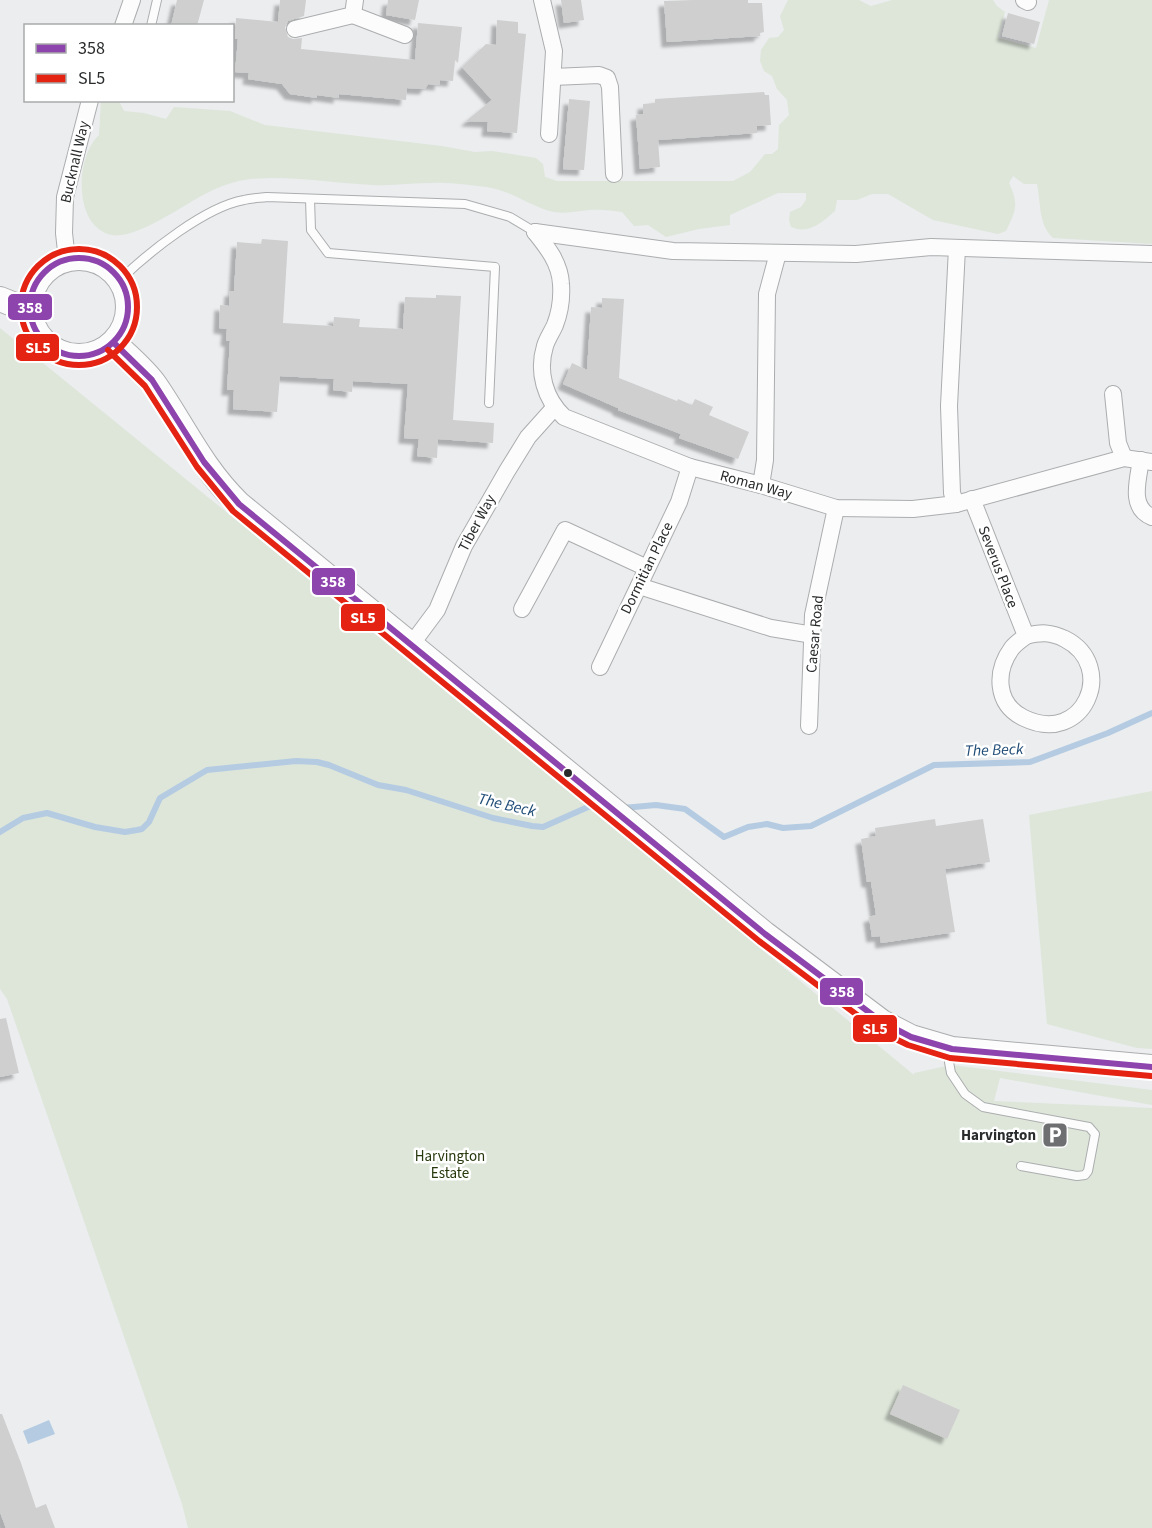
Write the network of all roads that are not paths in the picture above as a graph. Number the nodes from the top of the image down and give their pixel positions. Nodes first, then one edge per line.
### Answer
1 (132, 0) edge
2 (157, 0) edge
3 (542, 0) edge
4 (354, 8) edge
5 (124, 24) edge
6 (151, 24) edge
7 (295, 29) dead end
8 (405, 34) dead end
9 (553, 76) junction
10 (89, 102) edge
11 (549, 134) dead end
12 (614, 174) dead end
13 (310, 199) junction
14 (535, 232) junction
15 (957, 248) junction
16 (778, 253) junction
17 (1152, 254) edge
18 (67, 260) junction
19 (121, 279) junction
20 (0, 299) edge
21 (30, 306) junction
22 (114, 343) junction
23 (1113, 394) dead end
24 (489, 403) dead end
25 (554, 408) junction
26 (1139, 460) edge
27 (690, 467) junction
28 (761, 485) junction
29 (964, 502) junction
30 (836, 508) junction
31 (1152, 517) edge
32 (647, 568) junction
33 (639, 586) junction
34 (522, 609) dead end
35 (813, 635) junction
36 (1026, 636) junction
37 (411, 645) junction
38 (600, 667) dead end
39 (809, 726) dead end
40 (952, 1049) junction
41 (1152, 1067) edge
42 (1021, 1166) dead end

1 - 5 street
2 - 6 lane
3 - 9 street
4 - 7 street
4 - 8 street
9 - 11 street
9 - 12 street
10 - 18 street, Bucknall Way
13 - 14 lane
13 - 19 lane
13 - 24 lane
14 - 16 street
14 - 25 street
15 - 16 street
15 - 17 street
15 - 29 street, Severus Place
16 - 28 street
18 - 19 main road
18 - 21 main road
19 - 22 main road
20 - 21 main road
21 - 22 main road
22 - 37 main road
23 - 26 street
25 - 27 street, Roman Way
25 - 37 street, Tiber Way
26 - 29 street, Roman Way
26 - 31 street
27 - 28 street, Roman Way
27 - 32 street, Dormitian Place
28 - 30 street, Roman Way
29 - 30 street, Roman Way
29 - 36 street, Severus Place
30 - 35 street, Caesar Road
32 - 33 street, Dormitian Place
32 - 34 street
33 - 35 street
33 - 38 street, Dormitian Place
35 - 39 street, Caesar Road
36 - 36 street
37 - 40 main road
40 - 41 main road
40 - 42 lane

